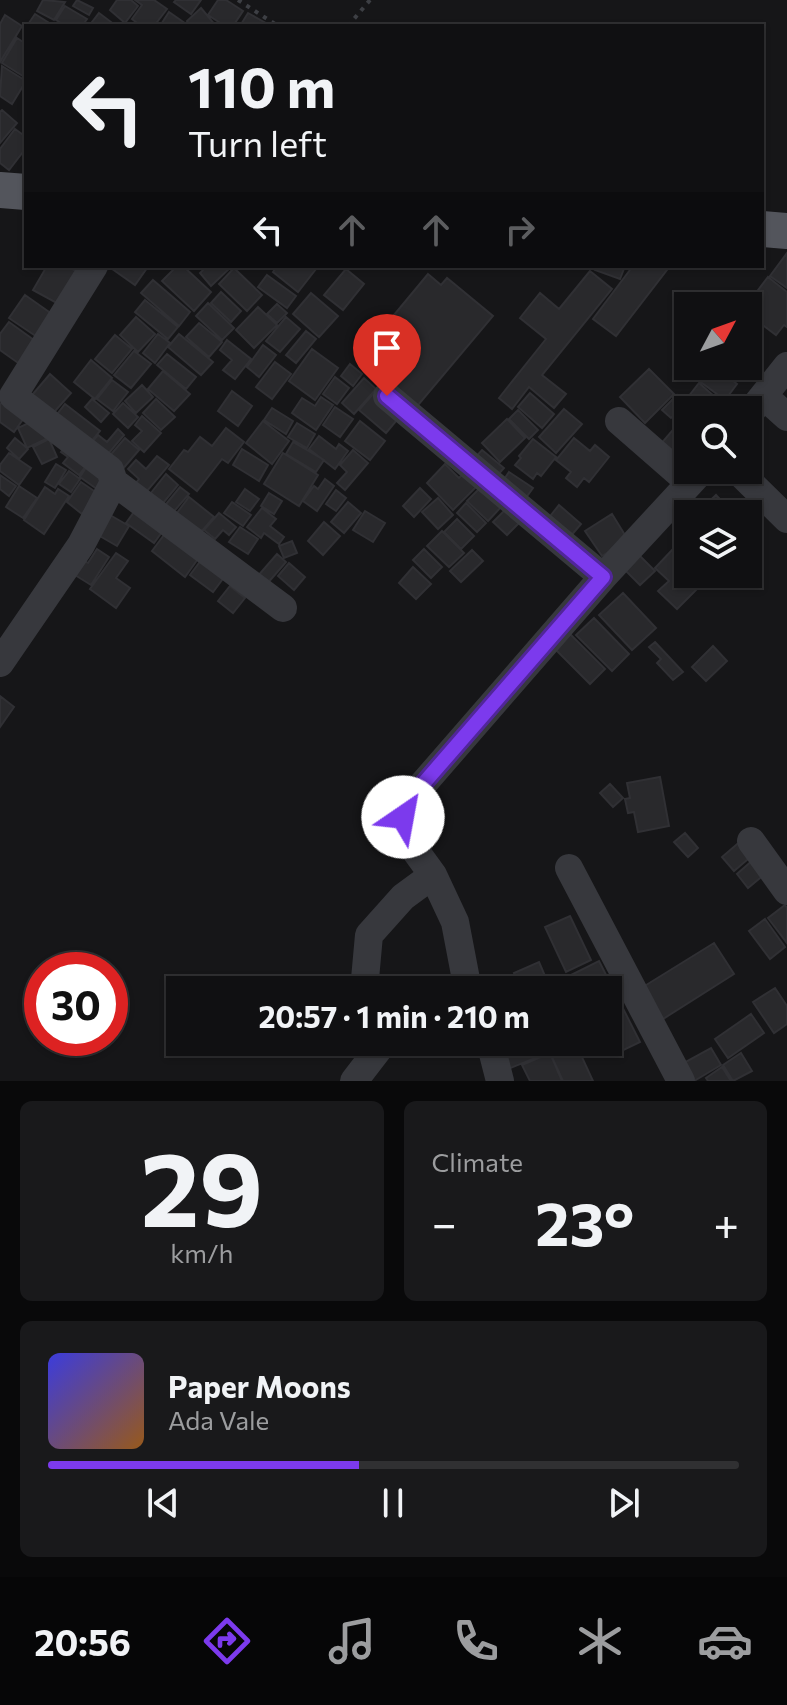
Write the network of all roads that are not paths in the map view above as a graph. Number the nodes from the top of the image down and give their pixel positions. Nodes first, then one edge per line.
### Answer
1 (0, 190) edge
2 (24, 192) edge
3 (764, 229) edge
4 (787, 231) edge
5 (93, 268) edge
6 (787, 366) edge
7 (387, 396) dead end
8 (762, 397) edge
9 (762, 407) edge
10 (787, 417) edge
11 (619, 421) dead end
12 (674, 460) edge
13 (114, 482) junction
14 (689, 484) edge
15 (751, 484) edge
16 (787, 519) edge
17 (603, 577) junction
18 (283, 608) dead end
19 (0, 663) edge
20 (751, 841) dead end
21 (569, 868) dead end
22 (433, 875) junction
23 (787, 891) edge
24 (365, 976) edge
25 (466, 976) edge
26 (372, 1056) edge
27 (494, 1056) edge
28 (354, 1081) edge
29 (500, 1081) edge
30 (681, 1081) edge

1 - 2 main road
3 - 4 main road
5 - 13 street
6 - 8 street
7 - 17 street
9 - 10 street
11 - 12 street
13 - 18 street
13 - 19 street
14 - 17 street
15 - 16 street
17 - 22 street
20 - 23 street
21 - 30 street
22 - 24 street
22 - 25 street
26 - 28 street
27 - 29 street

